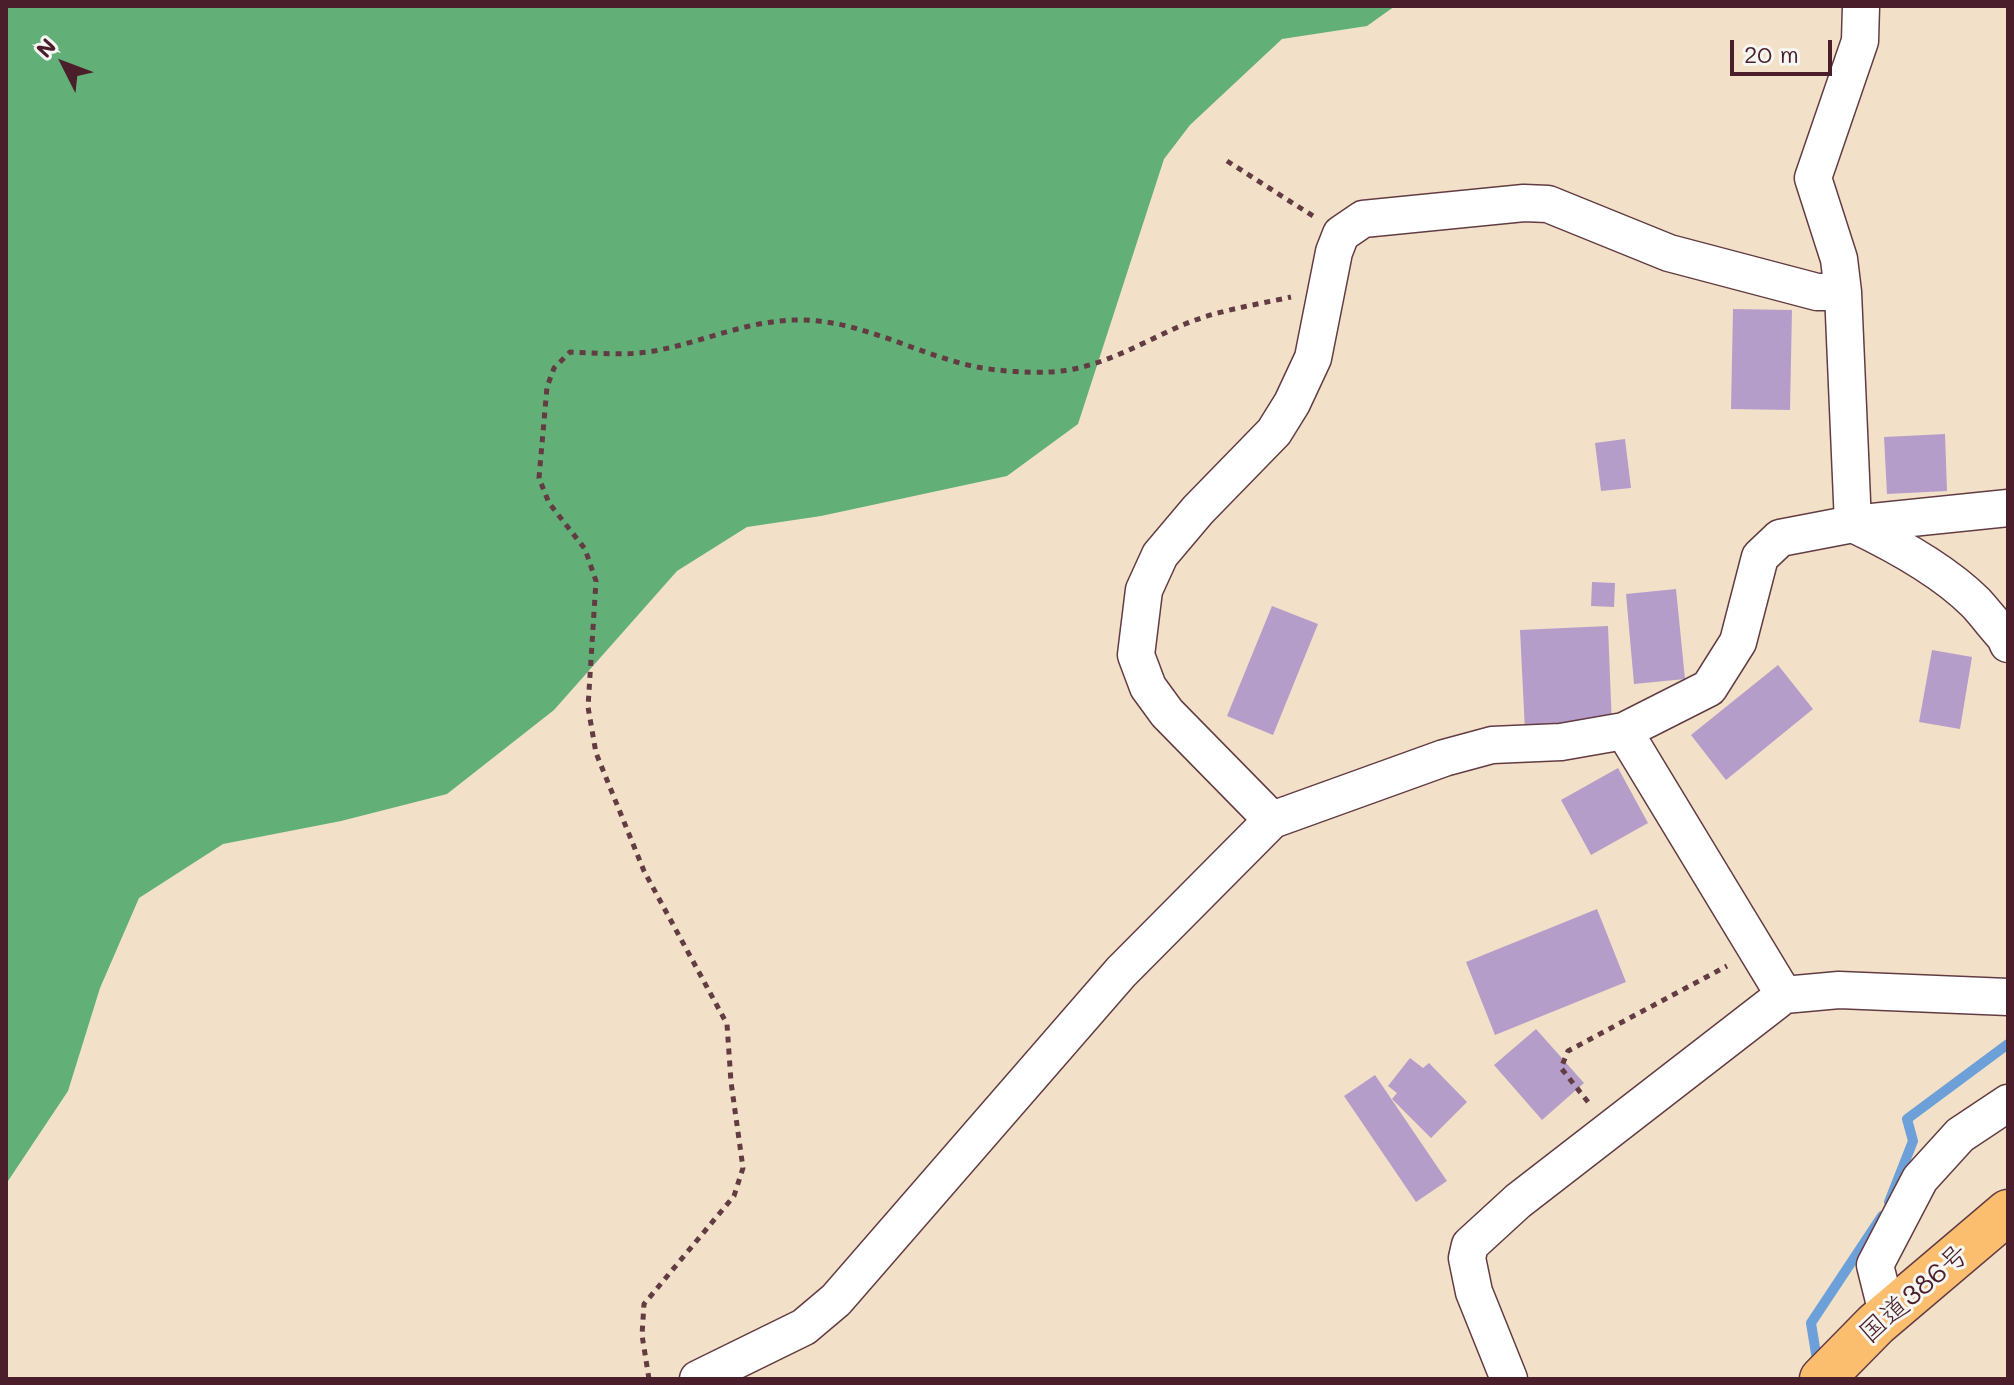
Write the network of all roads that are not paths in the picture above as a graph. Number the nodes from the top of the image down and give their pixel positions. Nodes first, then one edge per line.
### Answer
1 (1861, 6) edge
2 (1843, 292) junction
3 (2008, 508) edge
4 (1853, 524) junction
5 (2008, 644) edge
6 (1624, 731) junction
7 (1272, 820) junction
8 (1784, 995) junction
9 (2008, 997) edge
10 (2008, 1103) edge
11 (2008, 1212) edge
12 (1887, 1313) junction
13 (698, 1379) edge
14 (1509, 1379) edge
15 (1822, 1379) edge

1 - 2 street
2 - 4 street
2 - 7 street
3 - 4 street
4 - 5 street
4 - 6 street
6 - 7 street
6 - 8 street
7 - 13 street
8 - 9 street
8 - 14 street
10 - 12 street
11 - 12 highway, 国道386号
12 - 15 highway, 国道386号

